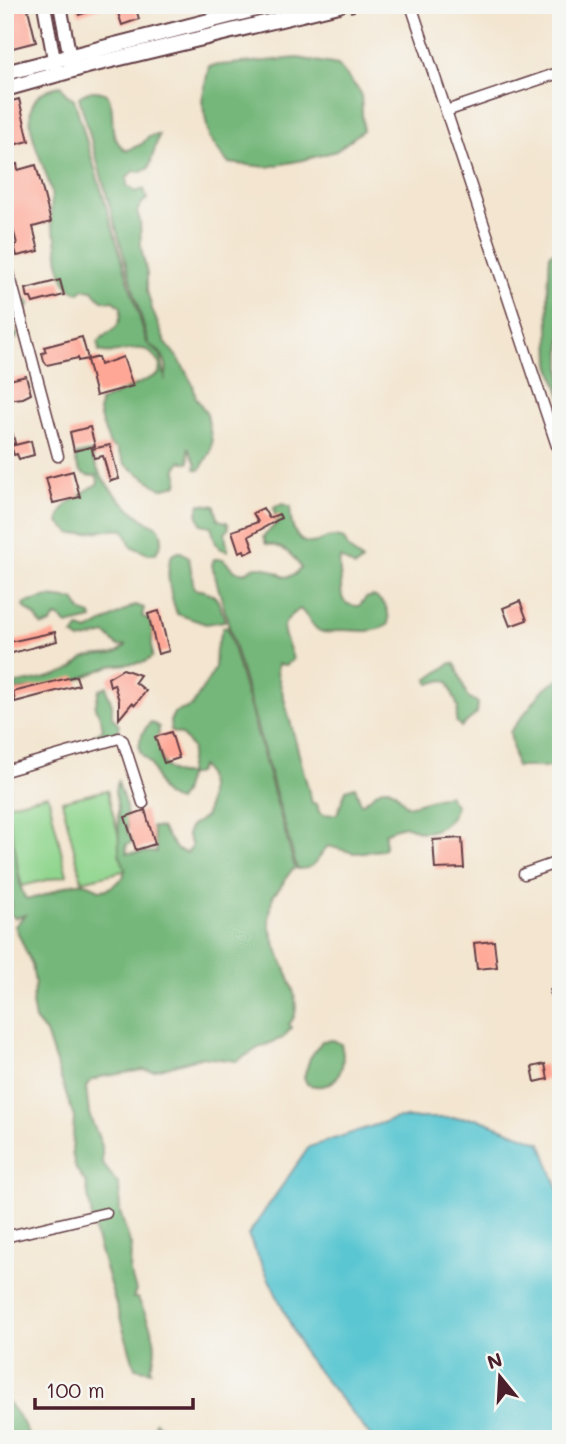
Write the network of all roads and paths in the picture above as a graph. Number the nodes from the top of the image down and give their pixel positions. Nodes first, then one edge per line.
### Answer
1 (44, 5) edge
2 (60, 5) edge
3 (272, 5) edge
4 (339, 5) edge
5 (411, 5) edge
6 (71, 64) junction
7 (55, 67) junction
8 (561, 72) edge
9 (5, 74) edge
10 (5, 89) edge
11 (446, 111) junction
12 (5, 258) edge
13 (58, 456) dead end
14 (561, 458) edge
15 (5, 771) edge
16 (143, 803) dead end
17 (561, 861) edge
18 (524, 874) dead end
19 (106, 1213) dead end
20 (5, 1237) edge

1 - 7 street
2 - 6 street
3 - 6 main road
4 - 6 main road
5 - 11 street
6 - 7 main road
7 - 9 main road
7 - 10 main road
8 - 11 street
11 - 14 street
12 - 13 street
15 - 16 street
17 - 18 street
19 - 20 street

